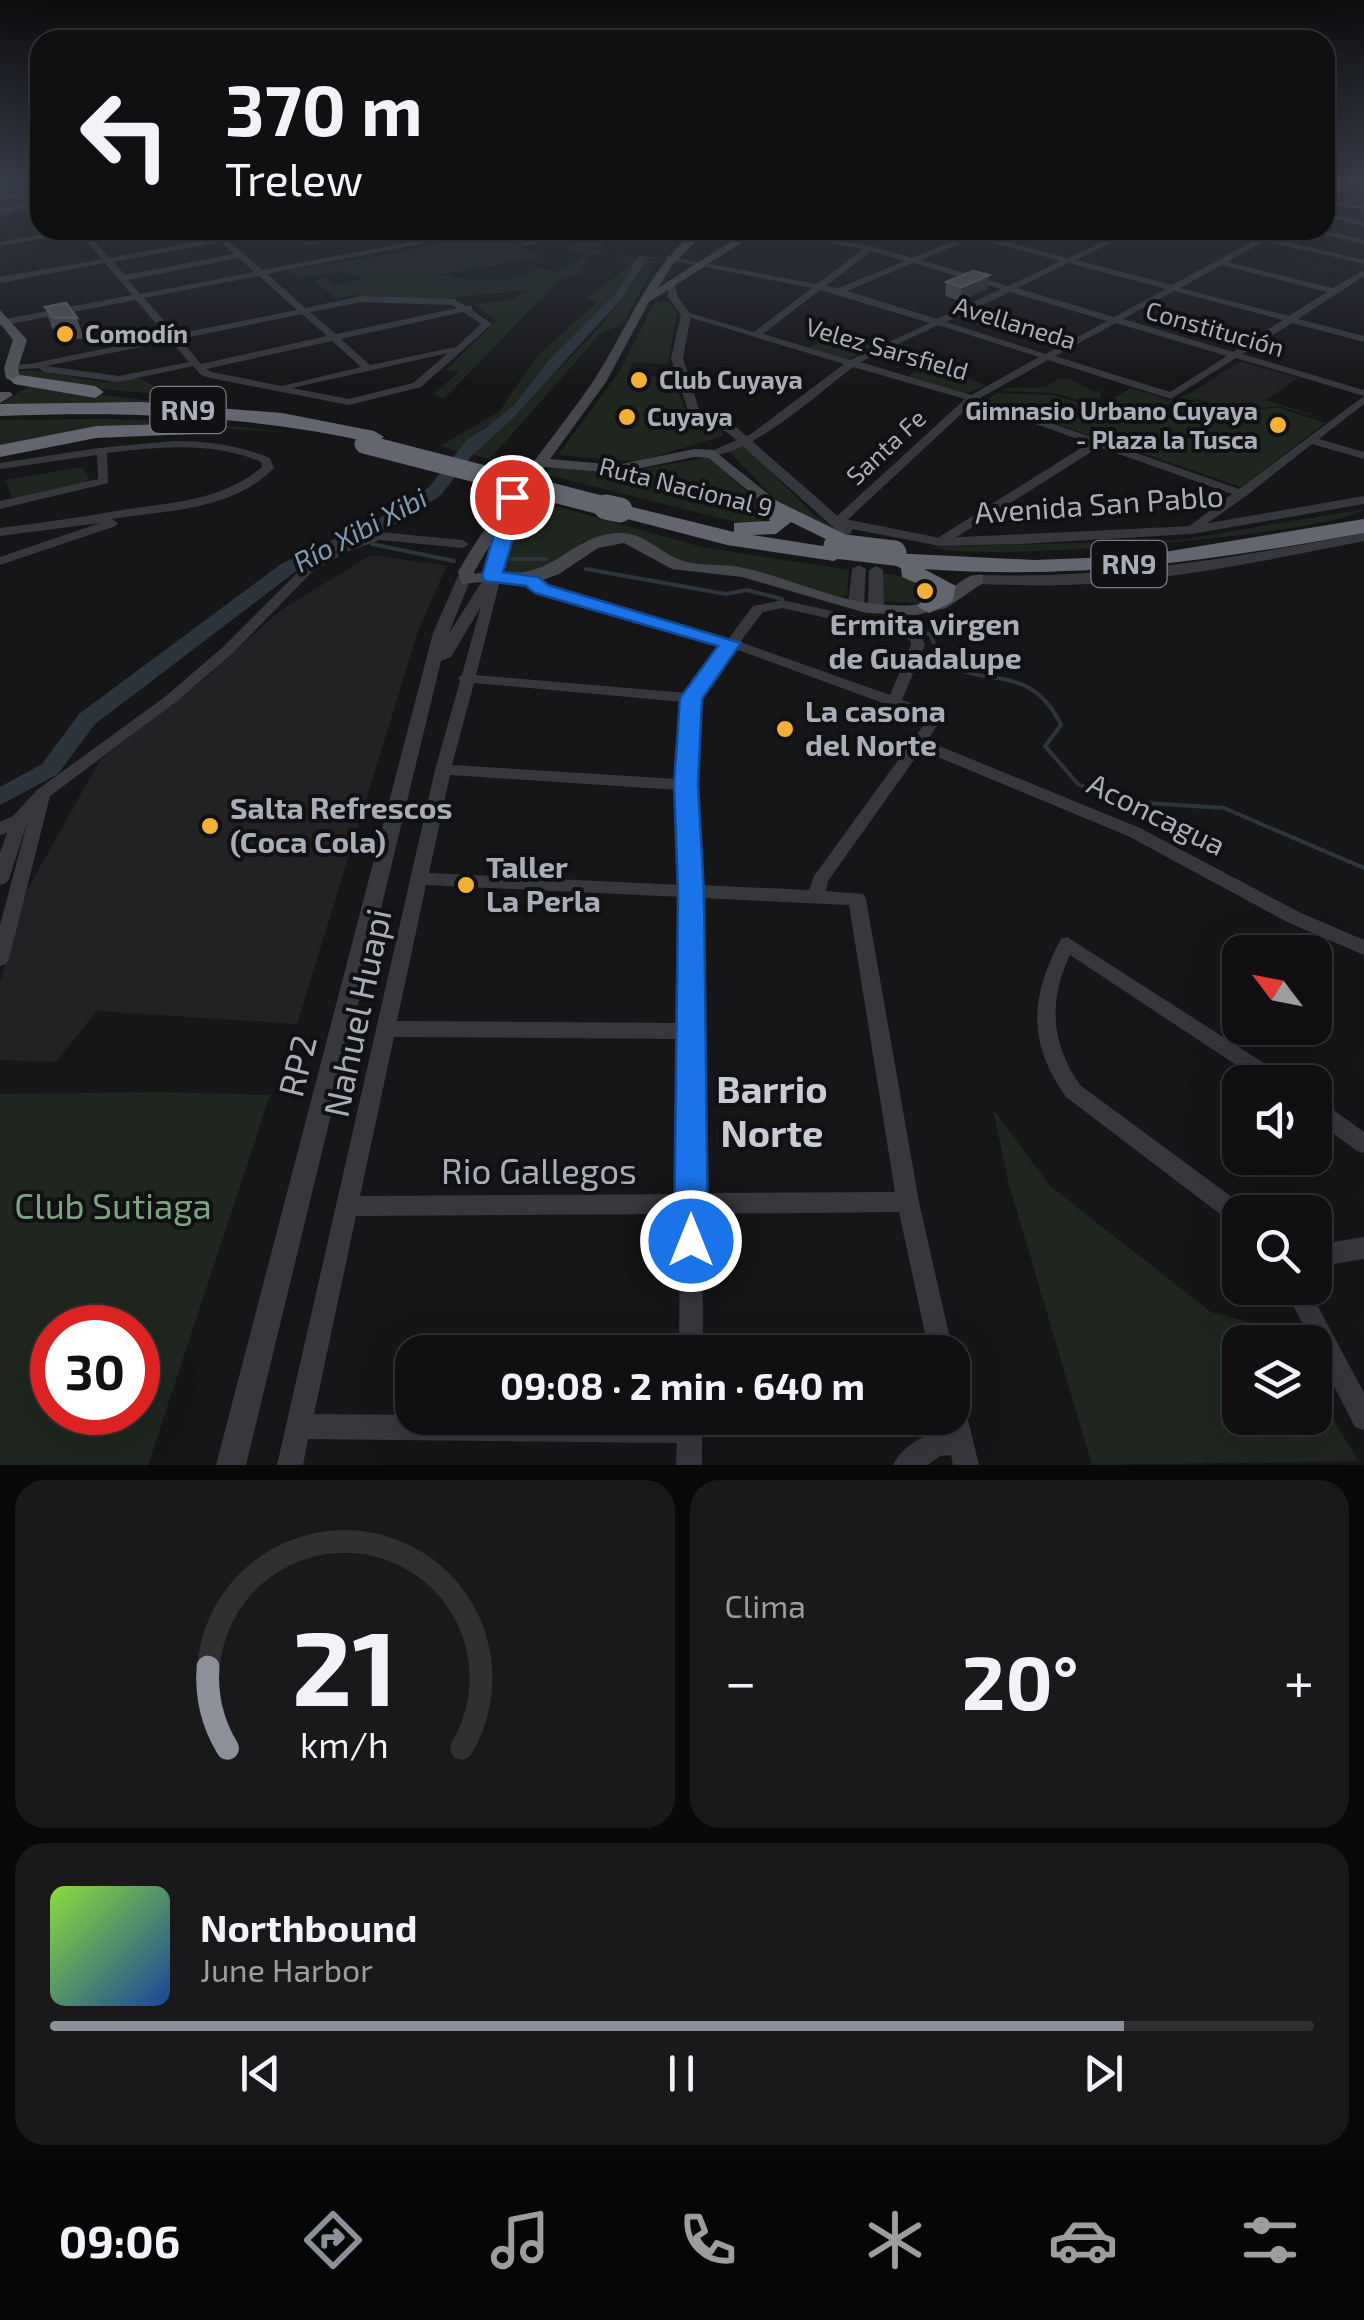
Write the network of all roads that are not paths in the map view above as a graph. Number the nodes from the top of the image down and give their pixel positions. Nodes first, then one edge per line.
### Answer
1 (96, 248) edge
2 (177, 248) edge
3 (233, 248) edge
4 (367, 248) edge
5 (389, 248) edge
6 (681, 248) edge
7 (728, 248) edge
8 (870, 248) edge
9 (871, 248) edge
10 (944, 248) edge
11 (1021, 248) edge
12 (1096, 248) edge
13 (1247, 248) edge
14 (1305, 248) edge
15 (372, 252) junction
16 (241, 255) junction
17 (670, 258) junction
18 (108, 261) junction
19 (1070, 261) junction
20 (911, 262) junction
21 (1364, 262) edge
22 (1221, 263) junction
23 (701, 264) junction
24 (1364, 272) edge
25 (260, 273) junction
26 (124, 278) junction
27 (0, 280) edge
28 (676, 280) junction
29 (658, 282) junction
30 (819, 288) junction
31 (1173, 288) junction
32 (1008, 290) junction
33 (1334, 291) junction
34 (839, 292) junction
35 (140, 296) junction
36 (673, 297) junction
37 (465, 306) junction
38 (302, 310) junction
39 (686, 315) junction
40 (2, 320) edge
41 (1114, 320) junction
42 (1291, 320) junction
43 (937, 322) junction
44 (756, 335) junction
45 (175, 336) junction
46 (333, 338) junction
47 (1364, 339) edge
48 (458, 348) junction
49 (1048, 357) junction
50 (1236, 357) junction
51 (853, 362) junction
52 (198, 365) junction
53 (368, 368) junction
54 (6, 385) edge
55 (281, 388) junction
56 (1364, 396) edge
57 (972, 398) junction
58 (314, 422) junction
59 (742, 439) junction
60 (1312, 440) junction
61 (369, 441) junction
62 (1099, 442) junction
63 (0, 451) edge
64 (102, 454) junction
65 (713, 454) junction
66 (1364, 456) edge
67 (539, 462) junction
68 (0, 466) edge
69 (1242, 494) junction
70 (512, 497) junction
71 (1364, 500) edge
72 (0, 505) edge
73 (777, 508) junction
74 (632, 509) junction
75 (1364, 517) edge
76 (92, 520) junction
77 (1364, 526) edge
78 (1192, 530) junction
79 (0, 532) edge
80 (1364, 537) edge
81 (940, 542) junction
82 (844, 543) junction
83 (463, 544) dead end
84 (1225, 552) junction
85 (0, 560) edge
86 (889, 560) junction
87 (859, 568) dead end
88 (466, 574) junction
89 (493, 576) junction
90 (977, 579) junction
91 (531, 581) junction
92 (798, 599) junction
93 (876, 606) junction
94 (929, 606) junction
95 (854, 612) junction
96 (730, 643) junction
97 (466, 678) junction
98 (428, 684) junction
99 (691, 698) junction
100 (895, 700) junction
101 (918, 742) junction
102 (443, 770) junction
103 (686, 784) junction
104 (43, 794) junction
105 (19, 820) junction
106 (0, 828) edge
107 (421, 879) junction
108 (0, 880) edge
109 (691, 893) junction
110 (816, 896) junction
111 (1364, 948) edge
112 (0, 959) edge
113 (386, 1029) junction
114 (690, 1031) junction
115 (1251, 1065) edge
116 (1332, 1120) edge
117 (1364, 1144) edge
118 (908, 1202) junction
119 (1222, 1203) edge
120 (692, 1204) junction
121 (350, 1206) junction
122 (1364, 1248) edge
123 (1332, 1253) edge
124 (1305, 1305) edge
125 (691, 1335) edge
126 (937, 1335) edge
127 (1364, 1418) edge
128 (299, 1426) junction
129 (395, 1426) edge
130 (690, 1435) edge
131 (963, 1453) edge
132 (232, 1465) edge
133 (290, 1465) edge
134 (689, 1465) edge
135 (906, 1465) edge

1 - 18 street
2 - 18 street
3 - 16 street
4 - 15 street
5 - 15 street
6 - 17 main road
7 - 23 main road
8 - 30 street
9 - 20 street, Constitución
10 - 20 street
11 - 19 street
12 - 19 street
13 - 22 street, Santa Fe
14 - 21 street
15 - 25 street
16 - 25 street
16 - 26 street
17 - 23 street, Avellaneda
17 - 29 main road
18 - 26 street
18 - 27 street
19 - 31 street
19 - 32 street
20 - 32 street, Constitución
20 - 34 street
22 - 31 street, Santa Fe
22 - 33 street
23 - 28 main road
23 - 30 street, Avellaneda
24 - 33 street
25 - 35 street
25 - 38 street
26 - 35 street
28 - 29 main road
28 - 36 street
29 - 36 street
29 - 67 main road, RP2
30 - 34 street, Avellaneda
30 - 44 street
31 - 41 street, Santa Fe
31 - 42 street
32 - 41 street, Constitución
32 - 43 street
33 - 42 street
34 - 43 street, Avellaneda
35 - 40 street
35 - 45 street
36 - 39 street
37 - 38 street
37 - 46 street
37 - 48 street
38 - 45 street
38 - 46 street
39 - 44 street, Velez Sarsfield
39 - 59 street
40 - 54 main road
41 - 49 street, Santa Fe
41 - 50 street, Constitución
42 - 47 street
42 - 50 street
43 - 49 street, Avellaneda
43 - 51 street
44 - 51 street, Velez Sarsfield
45 - 52 street
45 - 54 street
46 - 52 street
46 - 53 street
48 - 53 street
48 - 55 street
49 - 50 street, Avellaneda
49 - 57 street, Santa Fe
50 - 56 street, Constitución
51 - 57 street, Velez Sarsfield
51 - 59 street
52 - 54 street
52 - 55 street
53 - 55 street
54 - 58 highway
54 - 58 highway, RN9
54 - 61 highway, RN9
56 - 60 street
57 - 62 street, Velez Sarsfield
57 - 82 street, Santa Fe
58 - 61 highway, RN9
59 - 65 street
59 - 82 street
60 - 66 street
60 - 69 street
61 - 63 highway
61 - 74 highway, RN9, bridge
62 - 69 street, Velez Sarsfield
62 - 81 street
64 - 68 street
64 - 72 street
64 - 76 street
65 - 67 main road
65 - 73 main road
67 - 70 main road, RP2
69 - 78 street
70 - 88 main road, RP2
70 - 89 main road, RP2
71 - 78 street, Avenida San Pablo
73 - 74 highway
73 - 82 highway
74 - 82 highway
75 - 86 highway, RN9
76 - 79 street
76 - 85 street
77 - 84 highway, RN9
78 - 81 street, Avenida San Pablo
80 - 90 street
81 - 82 street, Avenida San Pablo
82 - 86 highway
82 - 86 street
83 - 104 street
84 - 86 highway, RN9
84 - 90 highway
86 - 90 highway
86 - 93 street
86 - 94 highway
87 - 95 street
88 - 89 main road
88 - 98 street, RP2
89 - 91 main road
89 - 97 street, Nahuel Huapi
89 - 98 street, RP2
90 - 94 main road
91 - 92 main road
91 - 96 street
92 - 95 main road
92 - 96 street
93 - 94 main road
93 - 95 main road
95 - 100 street
96 - 99 street
96 - 100 street
97 - 99 street
97 - 102 street, Nahuel Huapi
98 - 132 street, RP2 / RP2
99 - 103 street
100 - 101 street
101 - 110 street
101 - 111 street, Aconcagua
102 - 103 street
102 - 107 street, Nahuel Huapi
103 - 109 street
104 - 105 street
104 - 112 street
105 - 106 street
105 - 108 street
107 - 109 street
107 - 113 street, Nahuel Huapi
109 - 110 street
109 - 114 street
110 - 118 street
113 - 114 street
113 - 121 street, Nahuel Huapi
114 - 120 street
115 - 119 street
116 - 117 street
118 - 120 street, Rio Gallegos
118 - 126 street
120 - 121 street, Rio Gallegos
120 - 125 street
121 - 128 street, Nahuel Huapi
122 - 123 street
124 - 127 street
128 - 129 street
128 - 133 street, Nahuel Huapi
130 - 134 street
131 - 135 street

